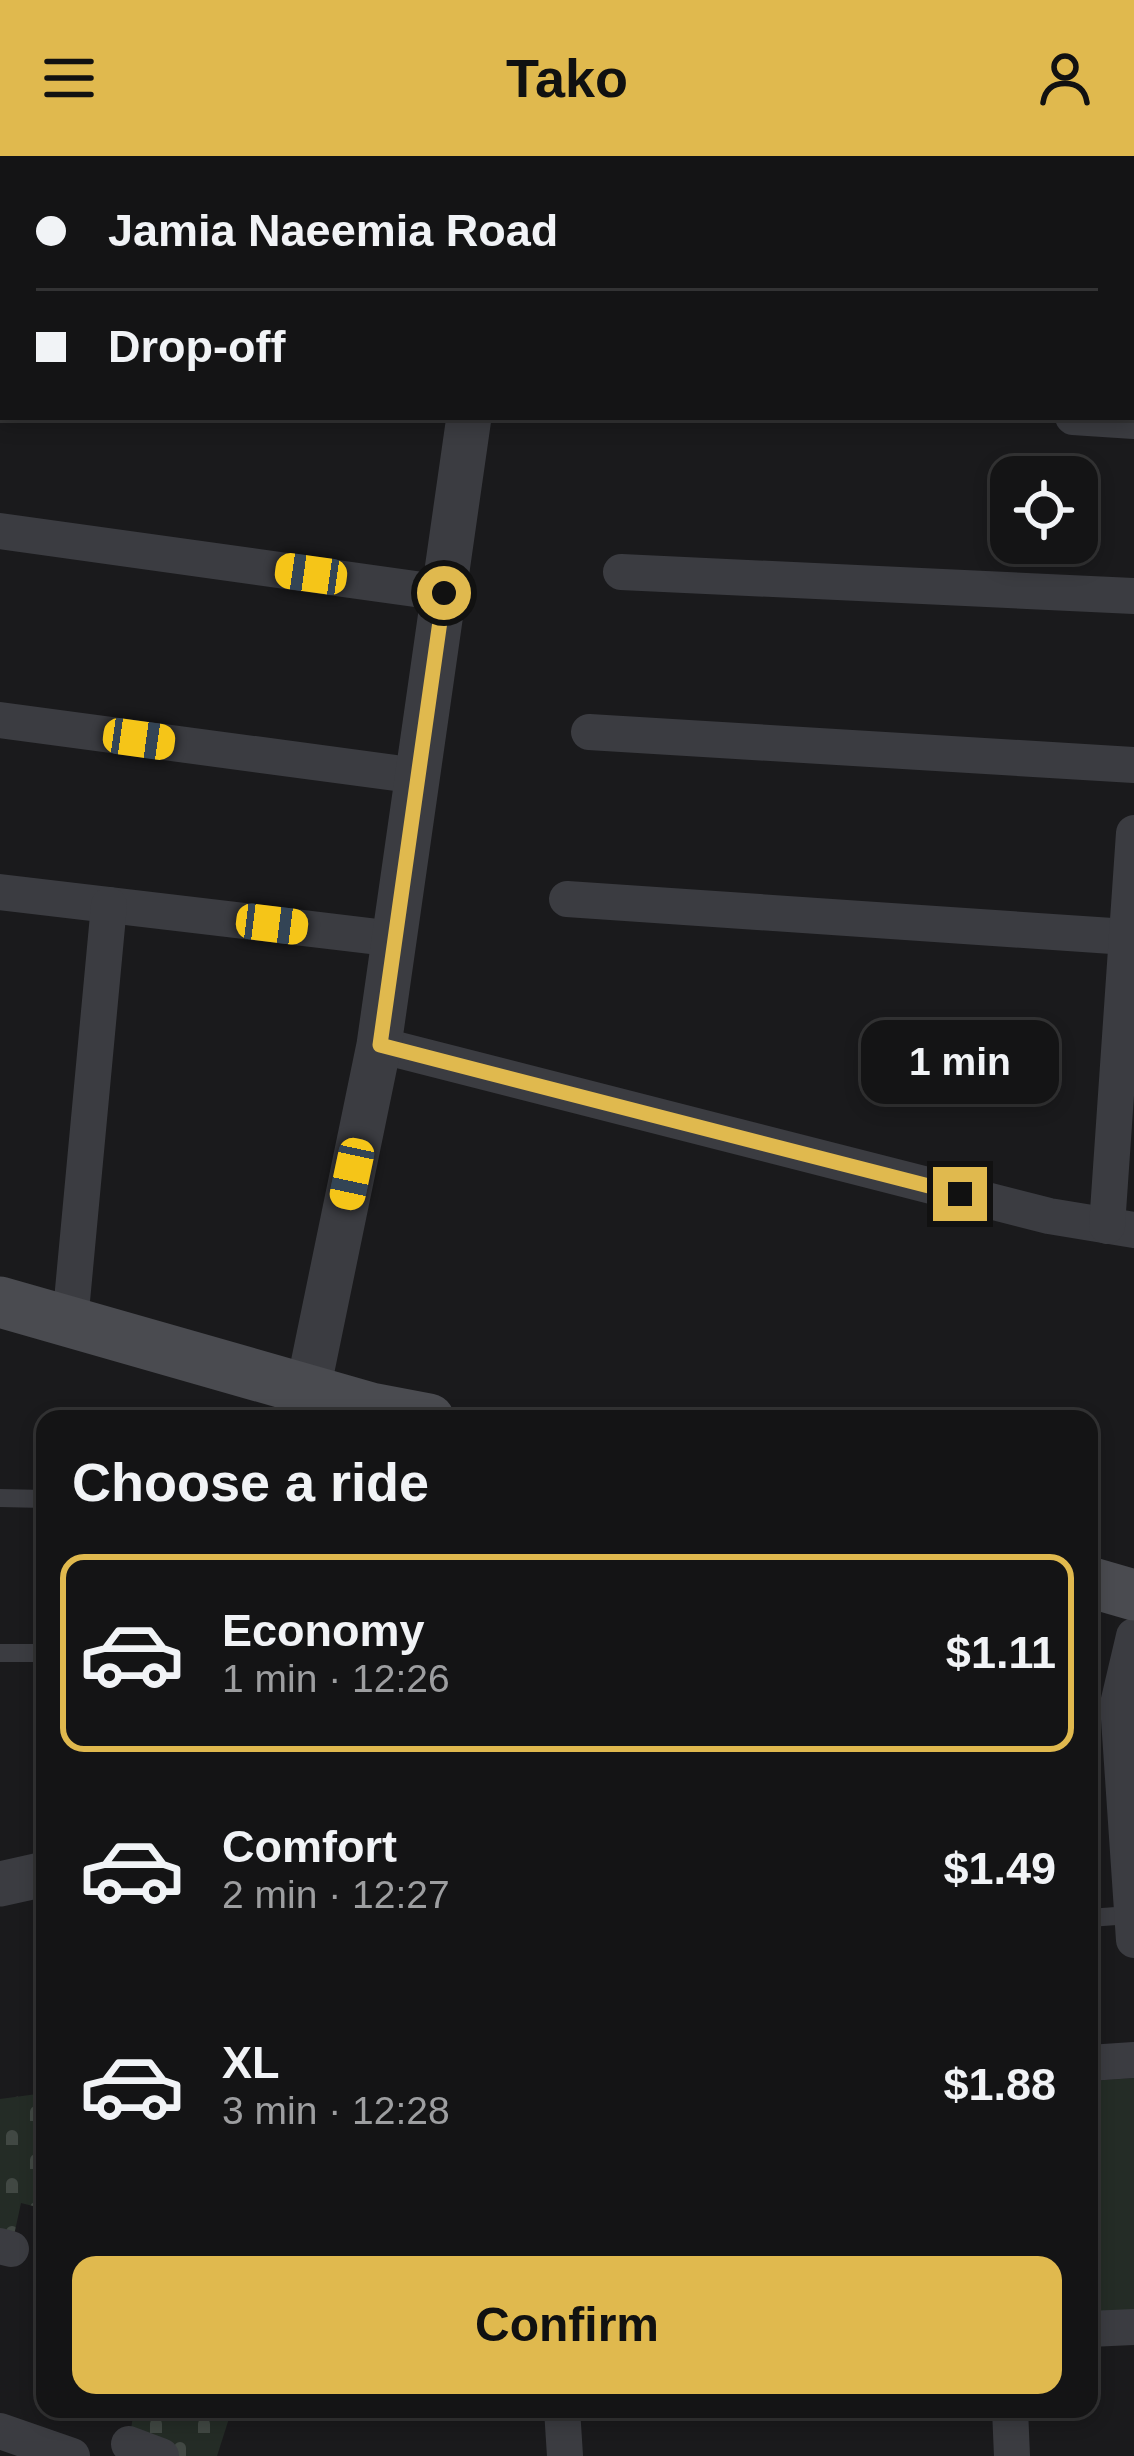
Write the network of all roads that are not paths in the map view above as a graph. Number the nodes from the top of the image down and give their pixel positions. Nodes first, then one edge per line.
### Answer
1 (469, 420) edge
2 (0, 531) edge
3 (621, 572) dead end
4 (444, 593) junction
5 (1134, 596) edge
6 (0, 720) edge
7 (590, 732) dead end
8 (1134, 765) edge
9 (418, 776) junction
10 (1134, 833) edge
11 (0, 892) edge
12 (567, 899) dead end
13 (109, 905) junction
14 (1127, 937) junction
15 (395, 939) junction
16 (380, 1045) junction
17 (1121, 1228) edge
18 (0, 1302) edge
19 (70, 1322) junction
20 (308, 1389) junction
21 (363, 1410) edge
22 (0, 1498) edge
23 (36, 1499) edge
24 (1098, 1584) edge
25 (1134, 1594) edge
26 (1134, 1636) edge
27 (0, 1653) edge
28 (36, 1653) edge
29 (1116, 1803) edge
30 (36, 1876) edge
31 (0, 1884) edge
32 (1098, 1920) edge
33 (1132, 1928) edge
34 (1134, 2060) edge
35 (1098, 2062) edge
36 (1134, 2327) edge
37 (1098, 2329) edge
38 (563, 2418) edge
39 (1010, 2418) edge
40 (0, 2431) edge
41 (72, 2456) edge
42 (565, 2456) edge
43 (1012, 2456) edge

1 - 4 street
2 - 4 street
3 - 5 street
4 - 9 street
6 - 9 street
7 - 8 street
9 - 15 street
10 - 14 street
11 - 13 street
12 - 14 street
13 - 15 street
13 - 19 street
14 - 17 street
15 - 16 street
16 - 17 street
16 - 20 street
18 - 19 main road
19 - 20 main road
20 - 21 main road
22 - 23 lane
24 - 25 main road
26 - 29 street
27 - 28 lane
29 - 33 street
30 - 31 street
32 - 33 lane
34 - 35 street
36 - 37 street
38 - 42 street
39 - 43 street
40 - 41 street

